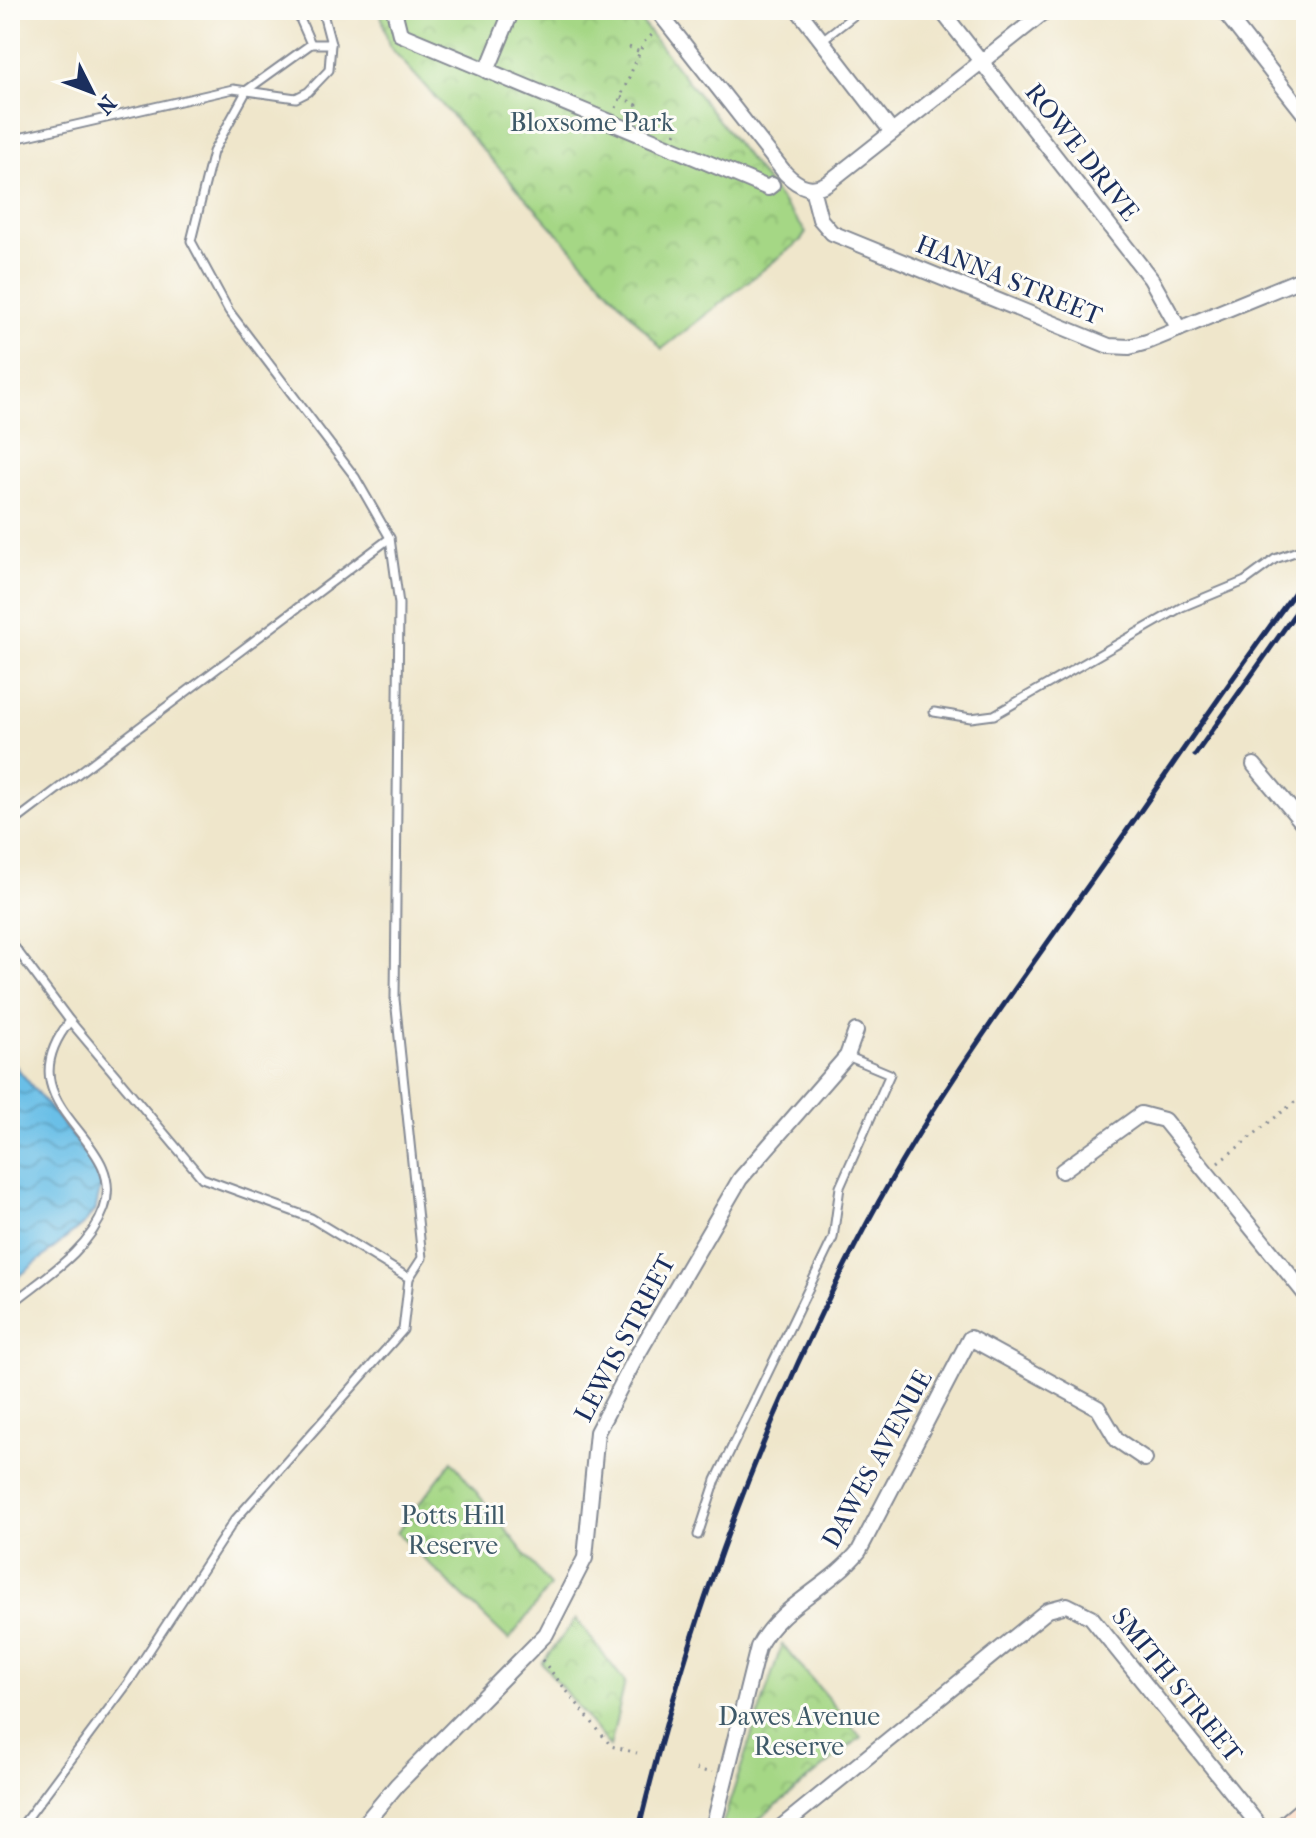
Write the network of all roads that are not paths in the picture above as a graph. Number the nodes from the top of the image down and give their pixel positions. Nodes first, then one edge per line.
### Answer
1 (296, 10) edge
2 (322, 10) edge
3 (394, 10) edge
4 (512, 10) edge
5 (657, 10) edge
6 (798, 10) edge
7 (861, 10) edge
8 (941, 10) edge
9 (1047, 10) edge
10 (1223, 10) edge
11 (822, 40) junction
12 (311, 44) junction
13 (331, 44) junction
14 (981, 62) junction
15 (487, 71) junction
16 (247, 90) junction
17 (1306, 116) edge
18 (892, 132) junction
19 (10, 140) edge
20 (772, 185) dead end
21 (812, 188) junction
22 (1306, 277) edge
23 (1179, 329) junction
24 (390, 538) junction
25 (1305, 548) edge
26 (934, 712) dead end
27 (1254, 765) dead end
28 (10, 825) edge
29 (1306, 827) edge
30 (10, 941) edge
31 (70, 1021) junction
32 (856, 1031) dead end
33 (847, 1056) junction
34 (1062, 1171) dead end
35 (409, 1278) junction
36 (1306, 1295) edge
37 (10, 1305) edge
38 (1145, 1459) dead end
39 (698, 1535) dead end
40 (372, 1816) junction
41 (20, 1828) edge
42 (361, 1828) edge
43 (385, 1828) edge
44 (713, 1828) edge
45 (780, 1828) edge
46 (1261, 1828) edge

1 - 12 lane
2 - 13 lane
3 - 15 street
4 - 15 street
5 - 21 street
6 - 11 street
7 - 11 lane
8 - 14 street, ROWE DRIVE
9 - 14 street
10 - 17 street
11 - 18 street
12 - 13 lane
12 - 16 lane
13 - 16 lane
14 - 18 street
14 - 23 street, ROWE DRIVE
15 - 20 street
16 - 19 lane
16 - 24 lane
18 - 21 street
21 - 23 street, HANNA STREET
22 - 23 street, HANNA STREET
24 - 28 lane
24 - 35 lane
25 - 26 lane
27 - 29 street
30 - 31 lane
31 - 35 lane
31 - 37 lane
32 - 33 street, LEWIS STREET
33 - 39 lane
33 - 40 street, LEWIS STREET
34 - 36 street
35 - 41 lane
38 - 44 street, DAWES AVENUE
40 - 42 street, LEWIS STREET
40 - 43 street
45 - 46 street, SMITH STREET

